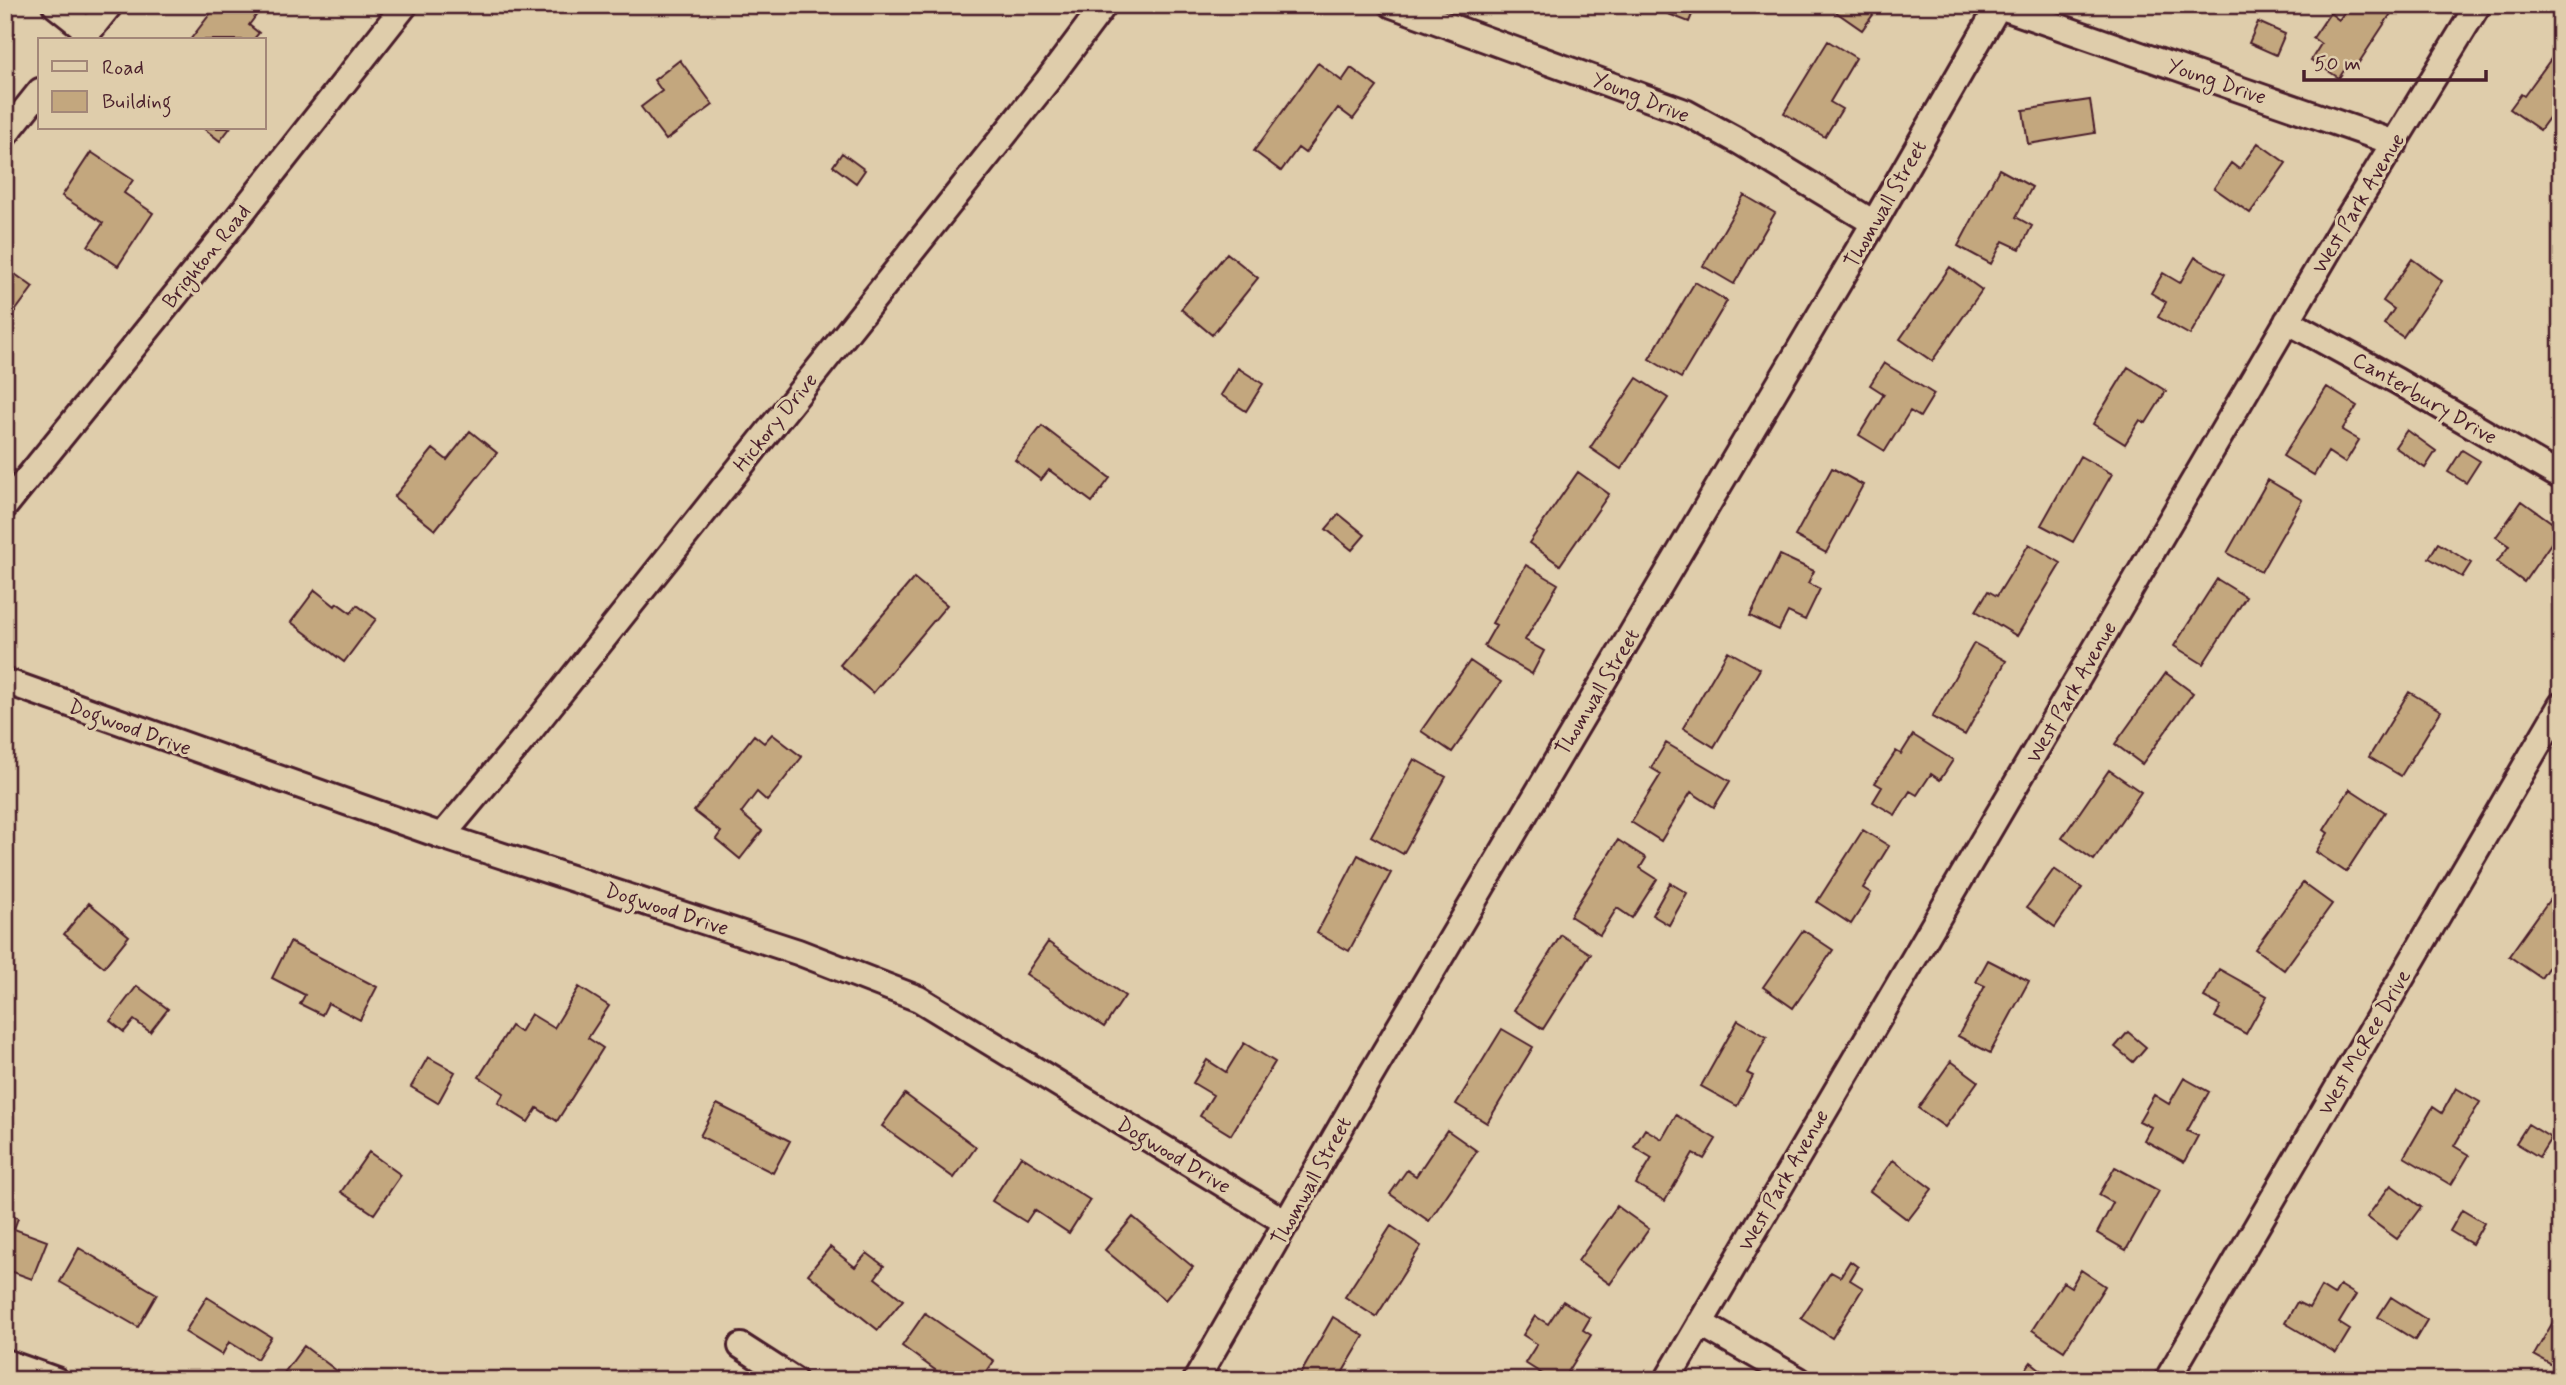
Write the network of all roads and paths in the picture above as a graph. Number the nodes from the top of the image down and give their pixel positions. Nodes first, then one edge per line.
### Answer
1 (55, 5) edge
2 (110, 5) edge
3 (405, 5) edge
4 (1104, 5) edge
5 (1392, 5) edge
6 (2478, 5) edge
7 (1999, 6) edge
8 (85, 36) edge
9 (38, 94) edge
10 (5, 135) edge
11 (2395, 143) junction
12 (1874, 223) junction
13 (2287, 321) junction
14 (2561, 477) edge
15 (5, 506) edge
16 (5, 681) edge
17 (2561, 705) edge
18 (442, 836) junction
19 (1287, 1223) junction
20 (1700, 1323) junction
21 (741, 1346) dead end
22 (5, 1362) edge
23 (56, 1380) edge
24 (794, 1380) edge
25 (1196, 1380) edge
26 (1667, 1380) edge
27 (1799, 1380) edge
28 (2167, 1380) edge

1 - 8 street
2 - 8 street
3 - 15 street, Brighton Road
4 - 18 street, Hickory Drive
5 - 12 street, Young Drive
6 - 11 street, West Park Avenue
7 - 11 street, Young Drive
7 - 12 street, Thomwall Street
9 - 10 street
11 - 13 street, West Park Avenue
12 - 19 street, Thomwall Street
13 - 14 street, Canterbury Drive
13 - 20 street, West Park Avenue
16 - 18 street, Dogwood Drive
17 - 28 street, West McRee Drive
18 - 19 street, Dogwood Drive
19 - 25 street, Thomwall Street
20 - 26 street, West Park Avenue
20 - 27 street
21 - 24 street
22 - 23 street

